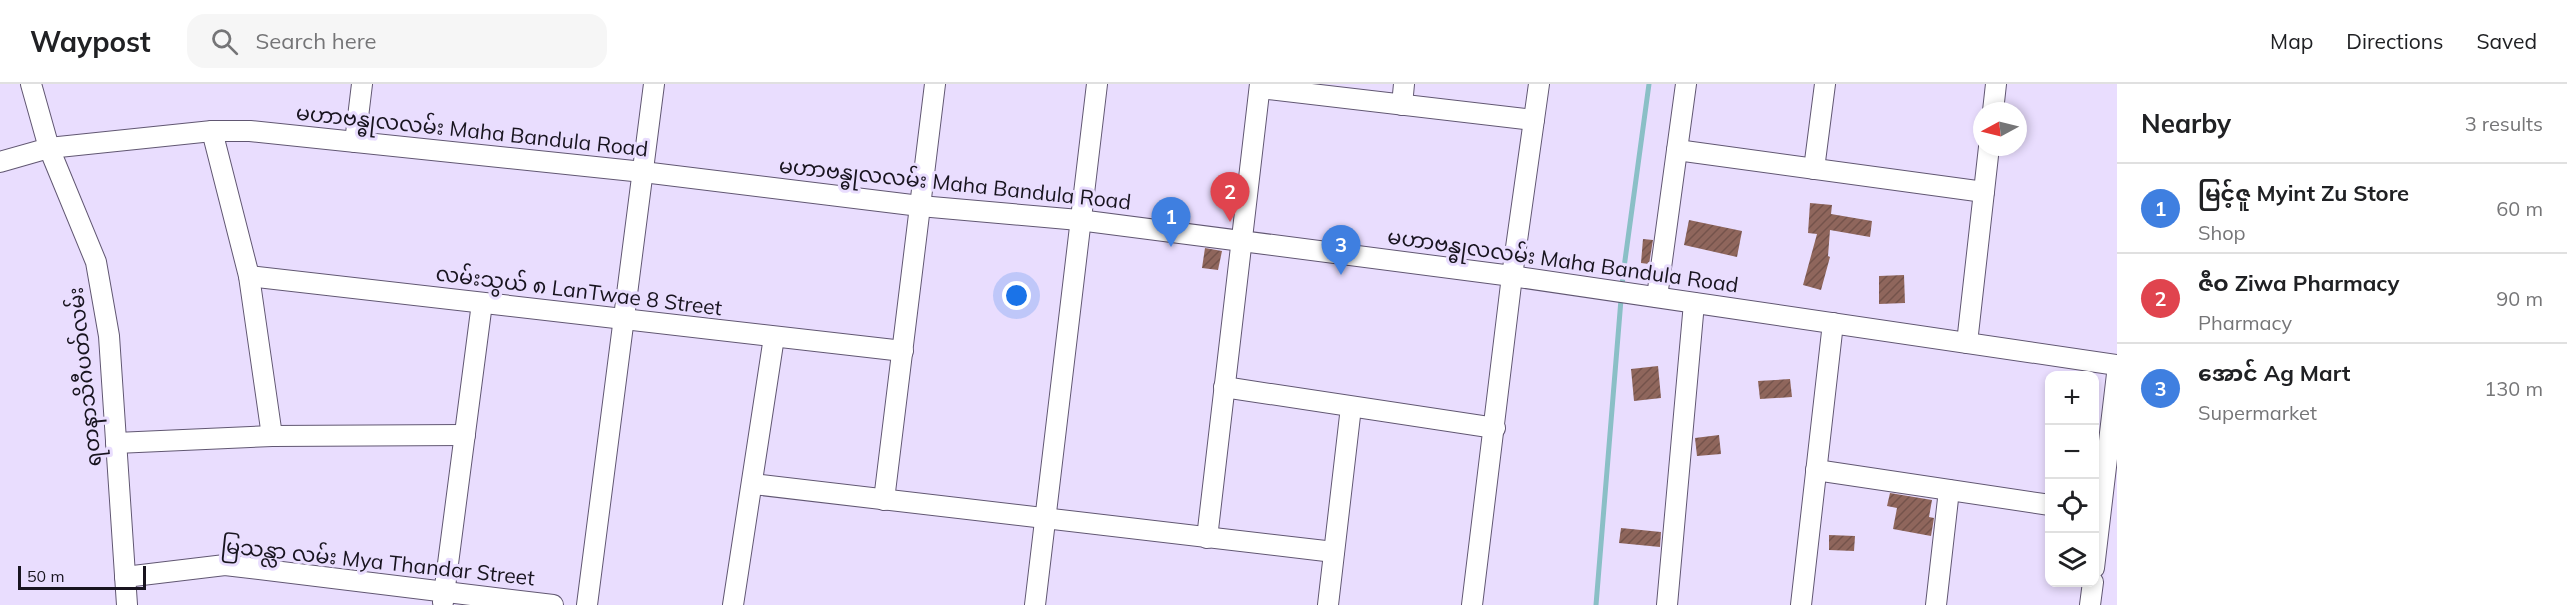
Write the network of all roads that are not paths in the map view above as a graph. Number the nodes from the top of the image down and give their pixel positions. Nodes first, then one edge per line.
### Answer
1 (31, 84) edge
2 (362, 84) edge
3 (654, 84) edge
4 (936, 84) edge
5 (1097, 84) edge
6 (1404, 84) edge
7 (1539, 84) edge
8 (1686, 84) edge
9 (1825, 84) edge
10 (1996, 84) edge
11 (1260, 86) edge
12 (1994, 102) edge
13 (1401, 105) junction
14 (1534, 120) junction
15 (212, 130) junction
16 (355, 142) junction
17 (49, 148) junction
18 (1677, 150) junction
19 (1988, 156) edge
20 (0, 162) edge
21 (1814, 169) junction
22 (643, 172) junction
23 (1984, 192) junction
24 (920, 206) junction
25 (1079, 220) junction
26 (1241, 241) junction
27 (249, 276) junction
28 (1512, 276) junction
29 (1657, 297) junction
30 (482, 303) junction
31 (1694, 303) junction
32 (624, 320) junction
33 (1833, 323) junction
34 (774, 337) junction
35 (1966, 343) junction
36 (903, 351) junction
37 (2117, 365) edge
38 (2117, 374) edge
39 (1224, 387) junction
40 (1351, 406) junction
41 (1495, 428) junction
42 (465, 435) junction
43 (272, 436) junction
44 (116, 443) junction
45 (1816, 470) junction
46 (753, 484) junction
47 (1949, 490) junction
48 (884, 500) junction
49 (2045, 504) edge
50 (2104, 512) edge
51 (1046, 519) junction
52 (1207, 538) junction
53 (2099, 540) edge
54 (1334, 552) junction
55 (126, 577) junction
56 (2092, 587) edge
57 (443, 598) edge
58 (128, 605) edge
59 (553, 605) edge
60 (587, 605) edge
61 (733, 605) edge
62 (1035, 605) edge
63 (1328, 605) edge
64 (1472, 605) edge
65 (1667, 605) edge
66 (1801, 605) edge
67 (1935, 605) edge
68 (2090, 605) edge

1 - 17 street, ရတနာသိဂီပတ်လမ်း
2 - 16 street
3 - 22 street
4 - 24 street
5 - 25 street
6 - 13 street
7 - 14 street
8 - 18 street
9 - 21 street
10 - 12 street
11 - 13 street
11 - 26 street
13 - 14 street
14 - 28 street
15 - 16 street, မဟာဗန္ဓုလလမ်း Maha Bandula Road
15 - 17 street, မဟာဗန္ဓုလလမ်း Maha Bandula Road
15 - 27 street
16 - 22 street, မဟာဗန္ဓုလလမ်း Maha Bandula Road
17 - 20 street, မဟာဗန္ဓုလလမ်း Maha Bandula Road
17 - 44 street, ရတနာသိဂီပတ်လမ်း
18 - 21 street
18 - 29 street
19 - 23 street
21 - 23 street
22 - 24 street, မဟာဗန္ဓုလလမ်း Maha Bandula Road
22 - 32 street
23 - 35 street
24 - 25 street, မဟာဗန္ဓုလလမ်း Maha Bandula Road
24 - 36 street
25 - 26 street, မဟာဗန္ဓုလလမ်း Maha Bandula Road
25 - 51 street
26 - 28 street, မဟာဗန္ဓုလလမ်း Maha Bandula Road
26 - 39 street
27 - 30 street, လမ်းသွယ် ၈ LanTwae 8 Street
27 - 43 street
28 - 29 street, မဟာဗန္ဓုလလမ်း Maha Bandula Road
28 - 41 street
29 - 31 street, မဟာဗန္ဓုလလမ်း Maha Bandula Road
30 - 32 street, လမ်းသွယ် ၈ LanTwae 8 Street
30 - 42 street
31 - 33 street, မဟာဗန္ဓုလလမ်း Maha Bandula Road
31 - 65 street
32 - 34 street, လမ်းသွယ် ၈ LanTwae 8 Street
32 - 60 street
33 - 35 street, မဟာဗန္ဓုလလမ်း Maha Bandula Road
33 - 45 street
34 - 36 street, လမ်းသွယ် ၈ LanTwae 8 Street
34 - 46 street
35 - 37 street, မဟာဗန္ဓုလလမ်း Maha Bandula Road
36 - 48 street
38 - 50 street
39 - 40 street
39 - 52 street
40 - 41 street
40 - 54 street
41 - 64 street
42 - 43 street
42 - 57 street
43 - 44 street
44 - 55 street, ရတနာသိဂီပတ်လမ်း
45 - 47 street
45 - 66 street
46 - 48 street
46 - 61 street
47 - 49 street
47 - 67 street
48 - 51 street
50 - 53 street
51 - 52 street
51 - 62 street
52 - 54 street
54 - 63 street
55 - 57 street, မြသန္လာ လမ်း Mya Thandar Street
55 - 58 street, ရတနာသိဂီပတ်လမ်း
56 - 68 street
57 - 59 street, မြသန္လာ လမ်း Mya Thandar Street

